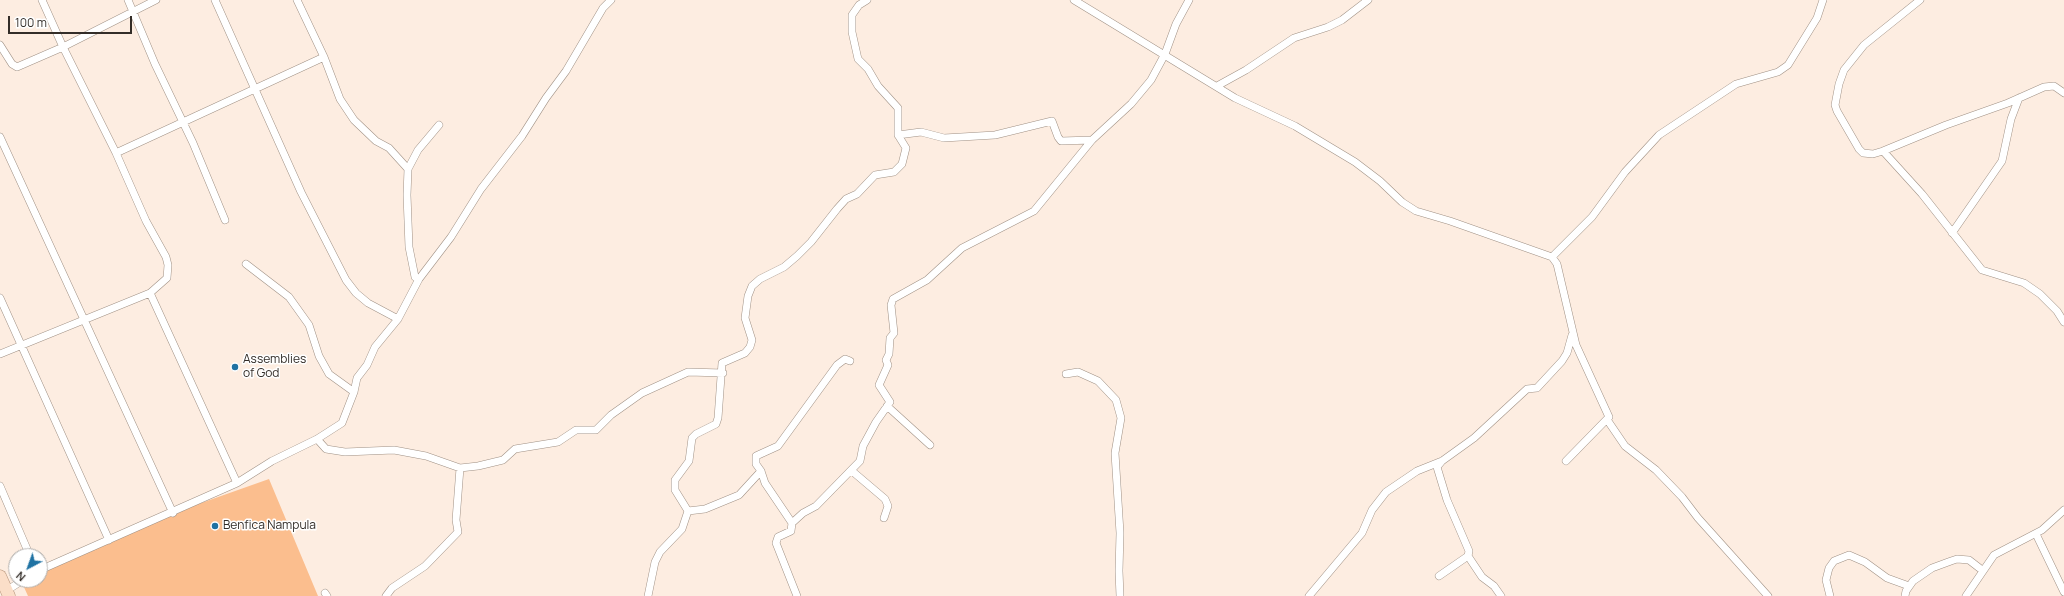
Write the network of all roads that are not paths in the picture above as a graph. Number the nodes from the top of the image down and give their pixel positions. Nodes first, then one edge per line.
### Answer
1 (42, 0) edge
2 (128, 0) edge
3 (156, 0) edge
4 (215, 0) edge
5 (297, 0) edge
6 (611, 0) edge
7 (867, 0) edge
8 (1074, 0) edge
9 (1189, 0) edge
10 (1368, 0) edge
11 (1823, 0) edge
12 (1920, 0) edge
13 (134, 12) junction
14 (0, 45) edge
15 (63, 47) junction
16 (1165, 54) junction
17 (324, 57) junction
18 (1217, 86) junction
19 (255, 89) junction
20 (2064, 93) edge
21 (2019, 98) junction
22 (183, 121) junction
23 (439, 125) dead end
24 (898, 134) junction
25 (0, 137) edge
26 (1092, 140) junction
27 (1884, 151) junction
28 (116, 153) junction
29 (408, 169) junction
30 (225, 220) dead end
31 (1952, 233) junction
32 (1552, 257) junction
33 (246, 264) dead end
34 (418, 279) junction
35 (150, 293) junction
36 (0, 298) edge
37 (398, 319) junction
38 (84, 320) junction
39 (2064, 322) edge
40 (1572, 327) junction
41 (22, 344) junction
42 (0, 354) edge
43 (850, 361) dead end
44 (723, 373) junction
45 (1066, 374) dead end
46 (354, 392) junction
47 (887, 406) junction
48 (1608, 421) junction
49 (317, 439) junction
50 (930, 445) dead end
51 (1442, 461) junction
52 (1566, 461) dead end
53 (460, 468) junction
54 (761, 470) junction
55 (852, 471) junction
56 (237, 483) junction
57 (0, 486) edge
58 (2064, 510) edge
59 (688, 511) junction
60 (173, 513) junction
61 (884, 518) dead end
62 (792, 523) junction
63 (2036, 534) junction
64 (109, 540) junction
65 (27, 548) edge
66 (1468, 556) junction
67 (48, 567) edge
68 (1982, 570) junction
69 (1439, 576) dead end
70 (1, 578) edge
71 (1909, 586) junction
72 (2064, 592) edge
73 (7, 593) edge
74 (386, 596) edge
75 (648, 596) edge
76 (797, 596) edge
77 (1120, 596) edge
78 (1309, 596) edge
79 (1500, 596) edge
80 (1768, 596) edge
81 (1830, 596) edge
82 (1905, 596) edge
83 (1966, 596) edge

1 - 15 street
2 - 13 street
3 - 13 street
4 - 19 street
5 - 17 street
6 - 34 street
7 - 24 street
8 - 16 street
9 - 16 street
10 - 18 street
11 - 32 street
12 - 27 street
13 - 15 street
13 - 22 street
14 - 15 street
15 - 28 street
16 - 18 street
16 - 26 street
17 - 19 street
17 - 29 street
18 - 32 street
19 - 22 street
19 - 37 street
20 - 21 street
21 - 27 street
21 - 31 street
22 - 28 street
22 - 30 street
23 - 29 street
24 - 26 street
24 - 44 street
25 - 38 street
26 - 47 street
27 - 31 street
28 - 35 street
29 - 34 street
31 - 39 street
32 - 40 street
33 - 46 street
34 - 37 street
35 - 38 street
35 - 56 street
36 - 41 street
37 - 46 street
38 - 41 street
38 - 60 street
40 - 48 street
40 - 51 street
41 - 42 street
41 - 64 street
43 - 54 street
44 - 53 street
44 - 59 street
45 - 77 street
46 - 49 street
47 - 50 street
47 - 55 street
48 - 52 street
48 - 80 street
49 - 53 street
49 - 56 street
51 - 66 street
51 - 78 street
53 - 74 street
54 - 59 street
54 - 62 street
55 - 61 street
55 - 62 street
56 - 60 street
57 - 65 street
58 - 63 street
59 - 75 street
60 - 64 street
62 - 76 street
63 - 68 street
63 - 72 street
64 - 67 street
66 - 69 street
66 - 79 street
68 - 71 street
68 - 83 street
70 - 73 main road
71 - 81 street
71 - 82 street

